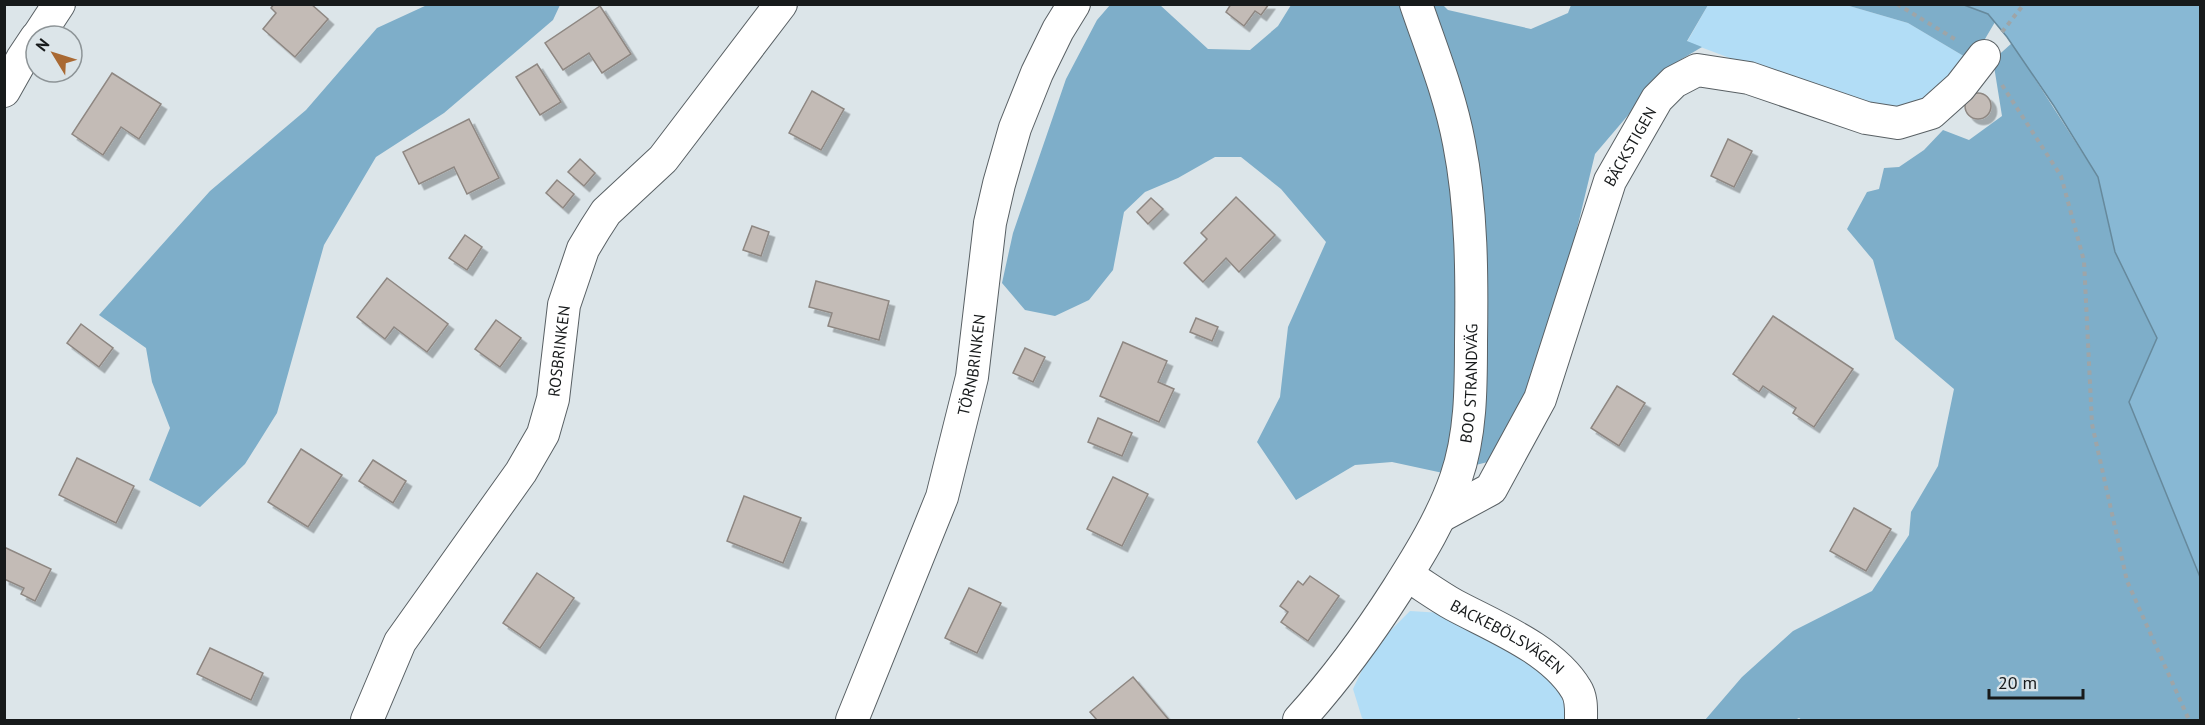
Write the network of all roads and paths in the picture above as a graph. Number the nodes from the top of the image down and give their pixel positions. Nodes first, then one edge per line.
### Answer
1 (59, 4) edge
2 (781, 4) edge
3 (1074, 4) edge
4 (1416, 4) edge
5 (1897, 4) edge
6 (46, 24) edge
7 (24, 56) edge
8 (1984, 56) junction
9 (4, 91) edge
10 (1441, 516) junction
11 (1407, 575) junction
12 (367, 720) edge
13 (852, 720) edge
14 (1299, 720) edge
15 (1581, 720) edge
16 (2188, 720) edge

1 - 6 street
2 - 12 street, ROSBRINKEN
3 - 13 street, TÖRNBRINKEN
4 - 10 street, BOO STRANDVÄG
5 - 8 path
7 - 9 street
8 - 10 street, BÄCKSTIGEN
8 - 16 path
10 - 11 street, BOO STRANDVÄG
11 - 14 street, BOO STRANDVÄG
11 - 15 street, BACKEBÖLSVÄGEN

